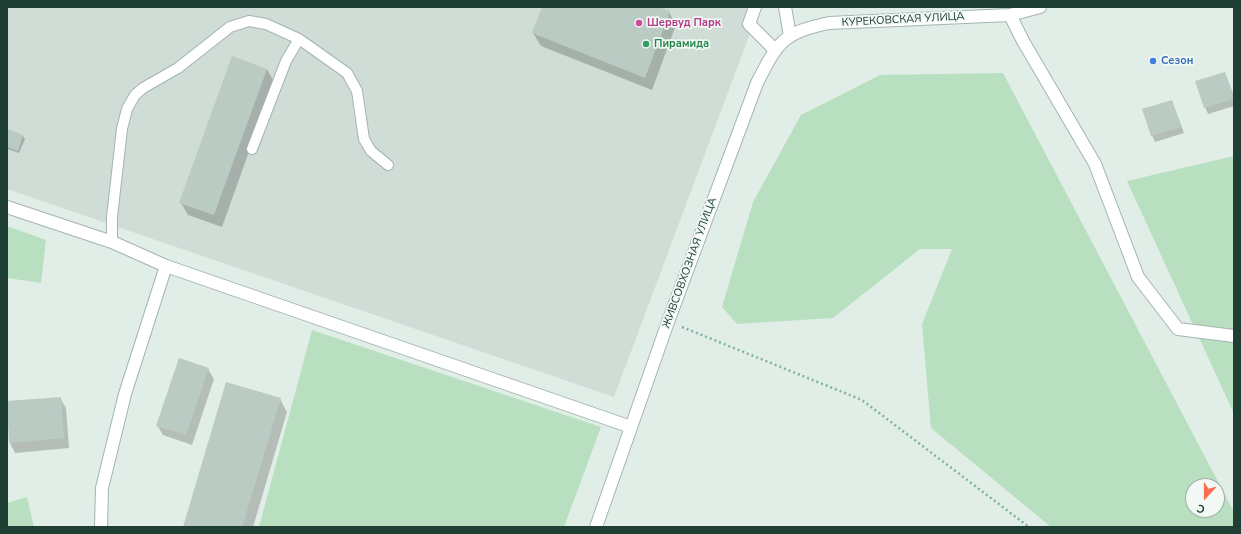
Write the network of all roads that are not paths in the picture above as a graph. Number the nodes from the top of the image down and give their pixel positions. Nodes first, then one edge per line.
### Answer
1 (755, 7) edge
2 (785, 7) edge
3 (1040, 7) edge
4 (1010, 15) junction
5 (790, 36) junction
6 (299, 39) junction
7 (774, 49) junction
8 (252, 149) dead end
9 (388, 165) dead end
10 (7, 207) edge
11 (112, 242) junction
12 (166, 266) junction
13 (1234, 336) edge
14 (631, 427) junction
15 (101, 527) edge
16 (596, 527) edge

1 - 7 street
2 - 5 street
3 - 4 street, КУРЕКОВСКАЯ УЛИЦА
4 - 5 street, КУРЕКОВСКАЯ УЛИЦА
4 - 13 street
5 - 7 street, ЖИВСОВХОЗНАЯ УЛИЦА
6 - 8 lane
6 - 9 lane
6 - 11 lane
7 - 14 street, ЖИВСОВХОЗНАЯ УЛИЦА
10 - 11 street
11 - 12 street
12 - 14 street
12 - 15 street
14 - 16 street, ЖИВСОВХОЗНАЯ УЛИЦА

